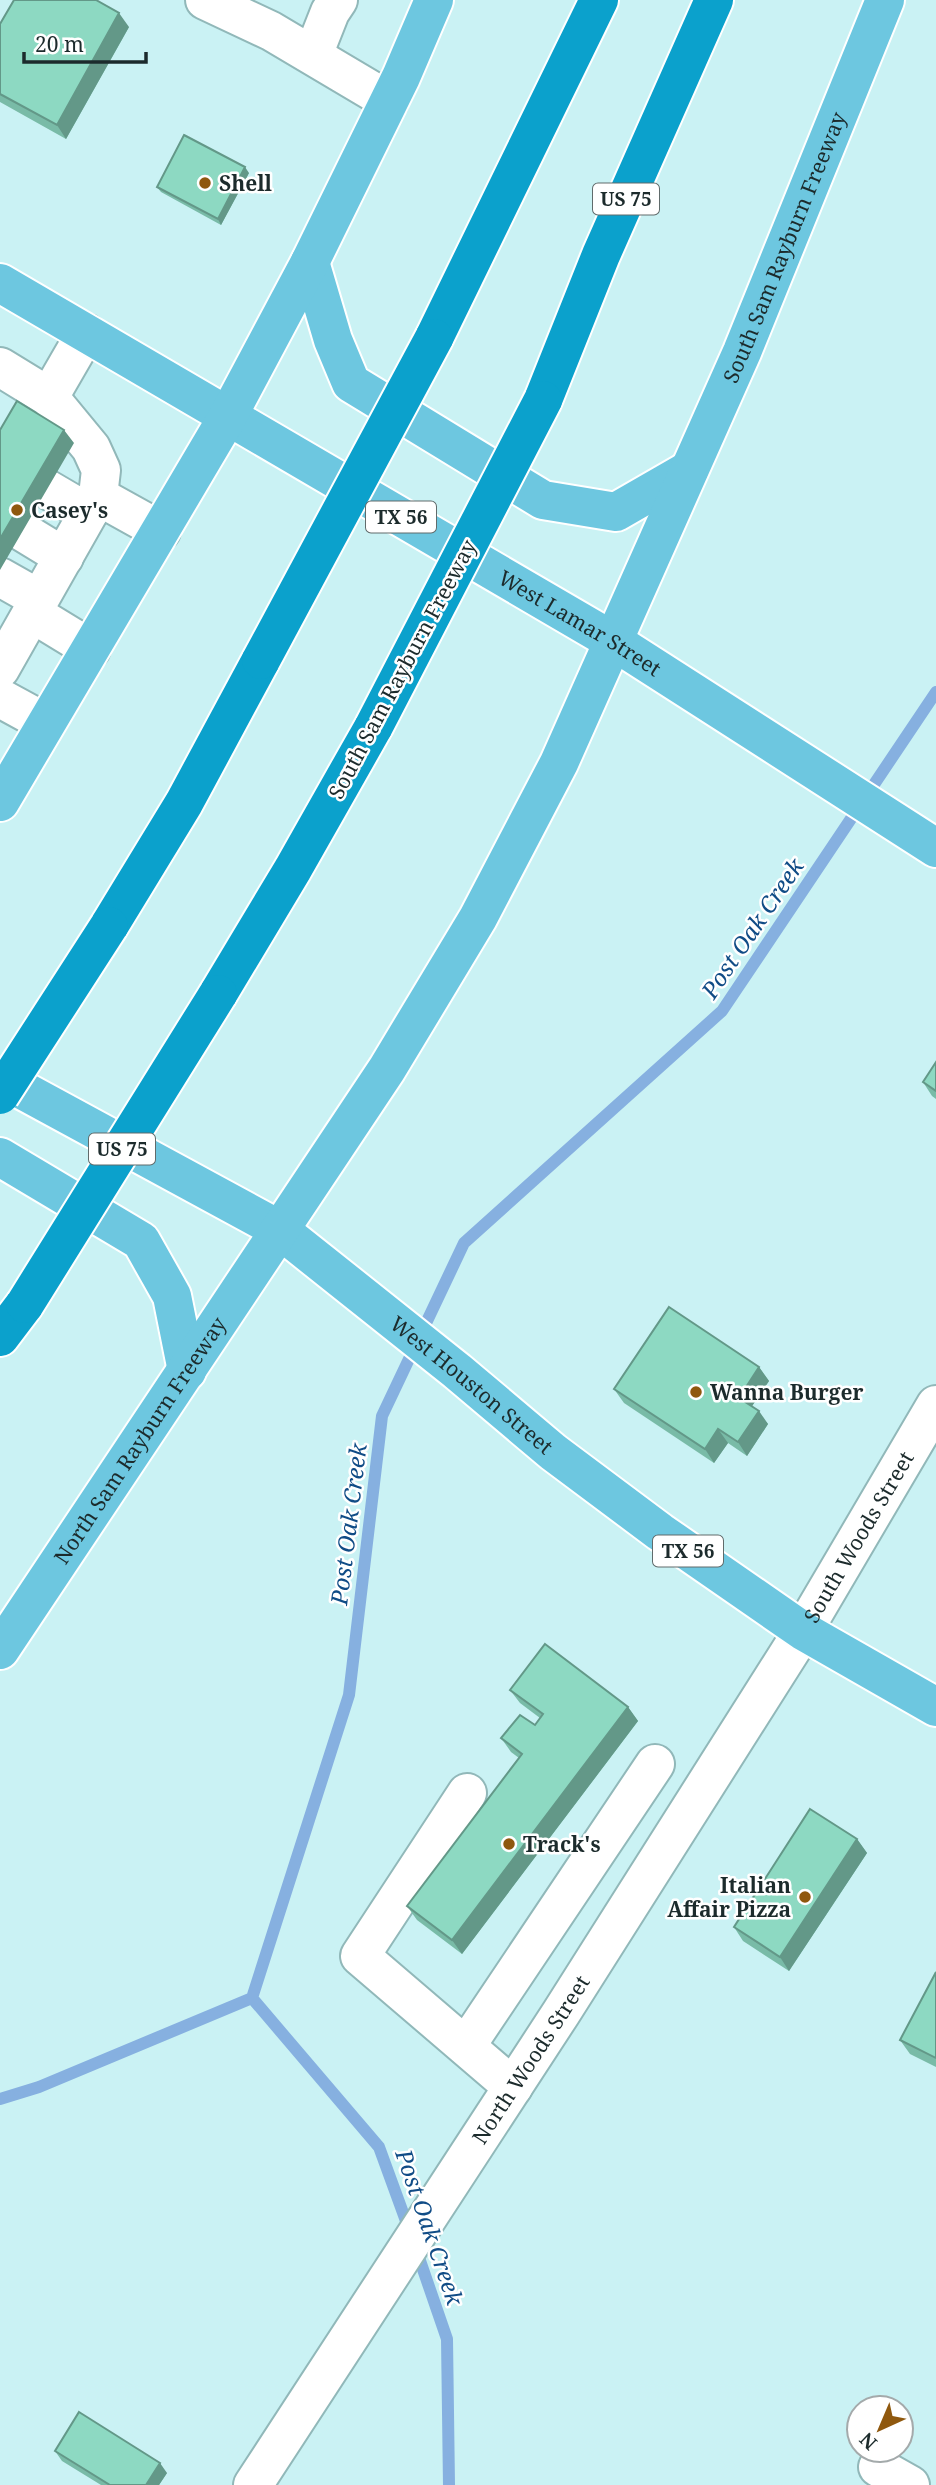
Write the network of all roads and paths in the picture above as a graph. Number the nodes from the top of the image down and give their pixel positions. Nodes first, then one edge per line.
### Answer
1 (205, 0) edge
2 (338, 0) edge
3 (434, 0) edge
4 (599, 0) edge
5 (714, 0) edge
6 (885, 0) edge
7 (313, 55) junction
8 (389, 101) junction
9 (310, 262) junction
10 (0, 283) edge
11 (86, 333) junction
12 (4, 379) edge
13 (49, 397) junction
14 (229, 416) junction
15 (690, 470) junction
16 (47, 489) edge
17 (93, 504) junction
18 (160, 531) junction
19 (23, 532) edge
20 (64, 557) junction
21 (0, 577) edge
22 (18, 629) edge
23 (613, 641) junction
24 (91, 649) junction
25 (0, 698) edge
26 (46, 723) junction
27 (0, 802) edge
28 (936, 848) edge
29 (0, 1078) edge
30 (0, 1095) edge
31 (0, 1157) edge
32 (280, 1230) junction
33 (0, 1337) edge
34 (187, 1371) junction
35 (936, 1405) edge
36 (803, 1631) junction
37 (0, 1650) edge
38 (936, 1707) edge
39 (655, 1764) dead end
40 (467, 1793) dead end
41 (466, 2046) junction
42 (513, 2087) junction
43 (253, 2485) edge

1 - 7 street
2 - 7 street
3 - 8 main road
4 - 30 highway, bridge
5 - 33 highway, South Sam Rayburn Freeway / US 75, bridge
6 - 15 main road, South Sam Rayburn Freeway
7 - 8 street
8 - 9 main road
9 - 14 main road
9 - 15 main road
10 - 11 main road, West Lamar Street / TX 56
11 - 13 street
11 - 14 main road, West Lamar Street / TX 56
12 - 13 street
13 - 17 street
14 - 18 main road
14 - 23 main road, West Lamar Street / TX 56
15 - 23 main road, South Sam Rayburn Freeway
16 - 17 street
17 - 18 street
17 - 20 street
18 - 24 main road
19 - 20 street
20 - 22 street
21 - 22 street
22 - 24 street
23 - 28 main road, West Lamar Street / TX 56
23 - 32 main road, South Sam Rayburn Freeway
24 - 26 main road
25 - 26 street
26 - 27 main road
29 - 32 main road, West Houston Street / TX 56
31 - 34 main road
32 - 34 main road, North Sam Rayburn Freeway
32 - 36 main road, West Houston Street / TX 56
34 - 37 main road, North Sam Rayburn Freeway
35 - 36 street, South Woods Street
36 - 38 main road, West Houston Street / TX 56
36 - 42 street, North Woods Street
39 - 41 street
40 - 41 street
41 - 42 street
42 - 43 street, North Woods Street

